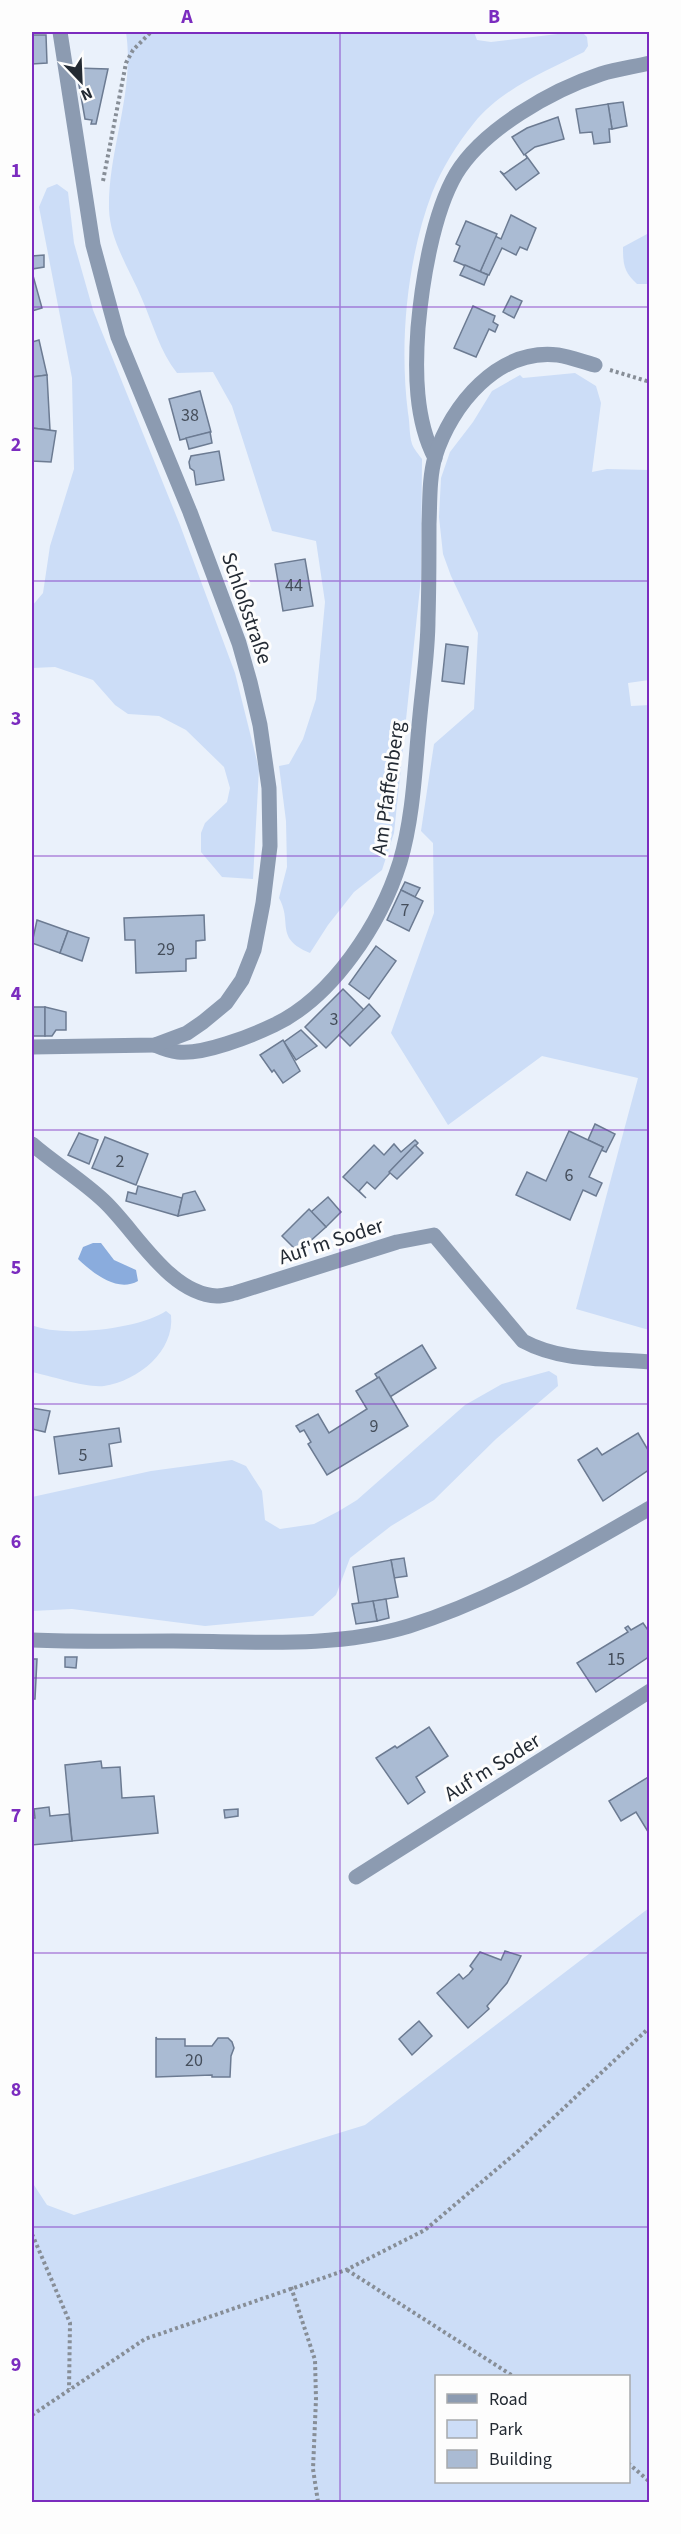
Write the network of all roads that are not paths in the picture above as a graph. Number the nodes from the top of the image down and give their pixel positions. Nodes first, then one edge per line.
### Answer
1 (60, 32) edge
2 (650, 63) edge
3 (595, 365) road end
4 (435, 458) junction
5 (155, 1045) junction
6 (32, 1047) edge
7 (32, 1144) edge
8 (650, 1362) edge
9 (650, 1508) edge
10 (32, 1640) edge
11 (650, 1691) edge
12 (356, 1878) dead end

1 - 5 street, Schloßstraße
2 - 4 street, Am Pfaffenberg
3 - 4 street, Am Pfaffenberg
4 - 5 street, Am Pfaffenberg
5 - 6 street, Schloßstraße
7 - 8 street, Auf'm Soder
9 - 10 street
11 - 12 street, Auf'm Soder

